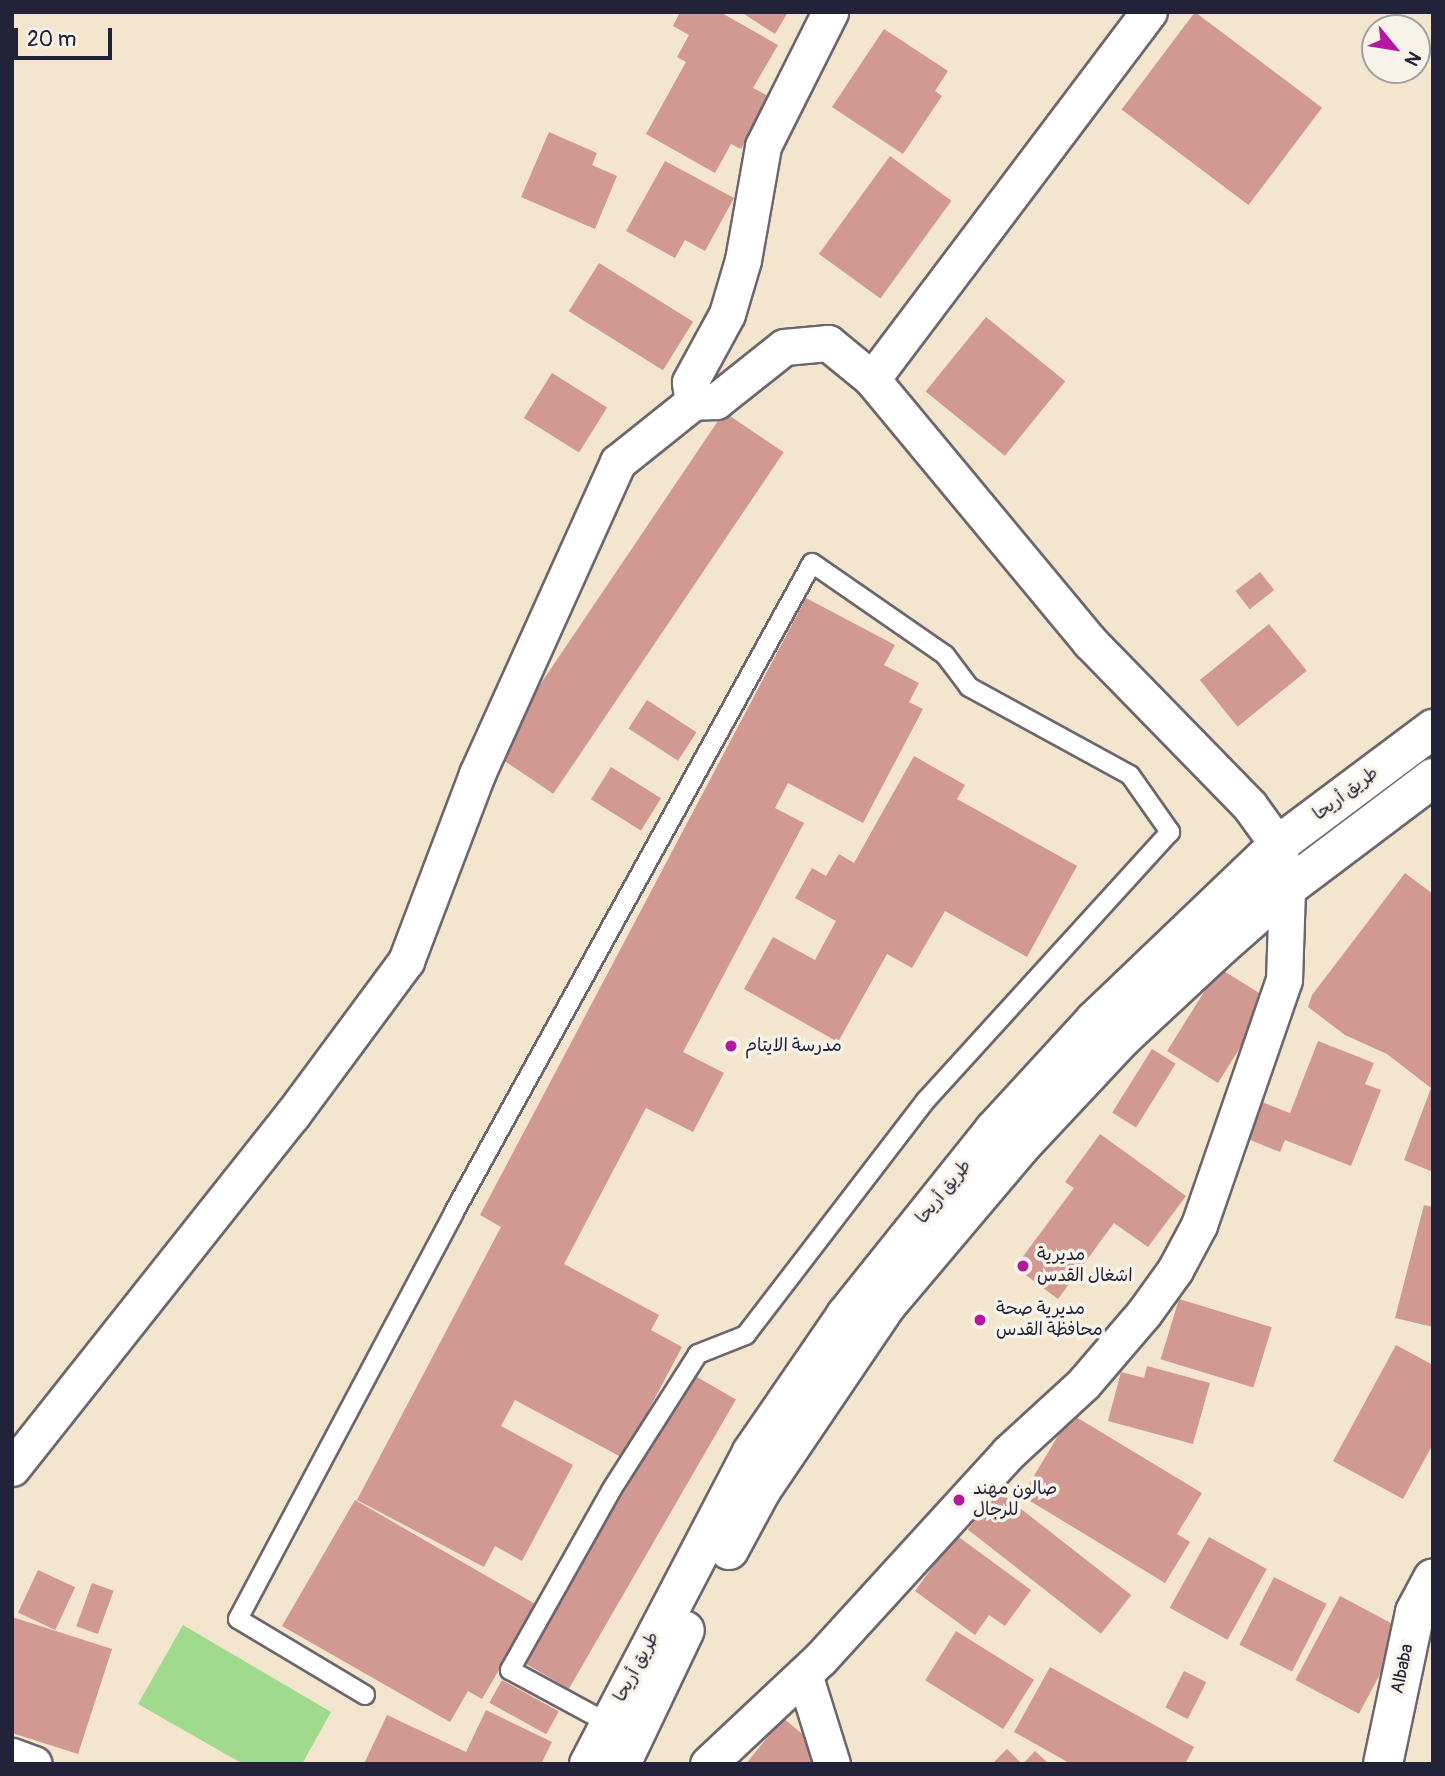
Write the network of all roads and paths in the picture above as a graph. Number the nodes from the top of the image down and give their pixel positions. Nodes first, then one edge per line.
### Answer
1 (830, 12) edge
2 (1149, 12) edge
3 (872, 379) junction
4 (694, 402) junction
5 (1433, 729) edge
6 (1433, 778) edge
7 (1278, 845) junction
8 (1287, 888) junction
9 (12, 1468) edge
10 (1433, 1578) edge
11 (804, 1674) junction
12 (365, 1695) dead end
13 (608, 1723) junction
14 (12, 1756) edge
15 (34, 1764) edge
16 (589, 1764) edge
17 (621, 1764) edge
18 (708, 1764) edge
19 (832, 1764) edge
20 (1383, 1764) edge

1 - 4 street
2 - 3 street
3 - 4 street
3 - 7 street
4 - 9 street
5 - 7 main road, طريق أريحا
6 - 8 main road, طريق أريحا
7 - 8 street
7 - 13 main road, طريق أريحا
8 - 11 street
8 - 17 main road, طريق أريحا
10 - 20 main road, Albaba
11 - 18 street
11 - 19 street
12 - 13 lane
13 - 16 main road, طريق أريحا
14 - 15 street

